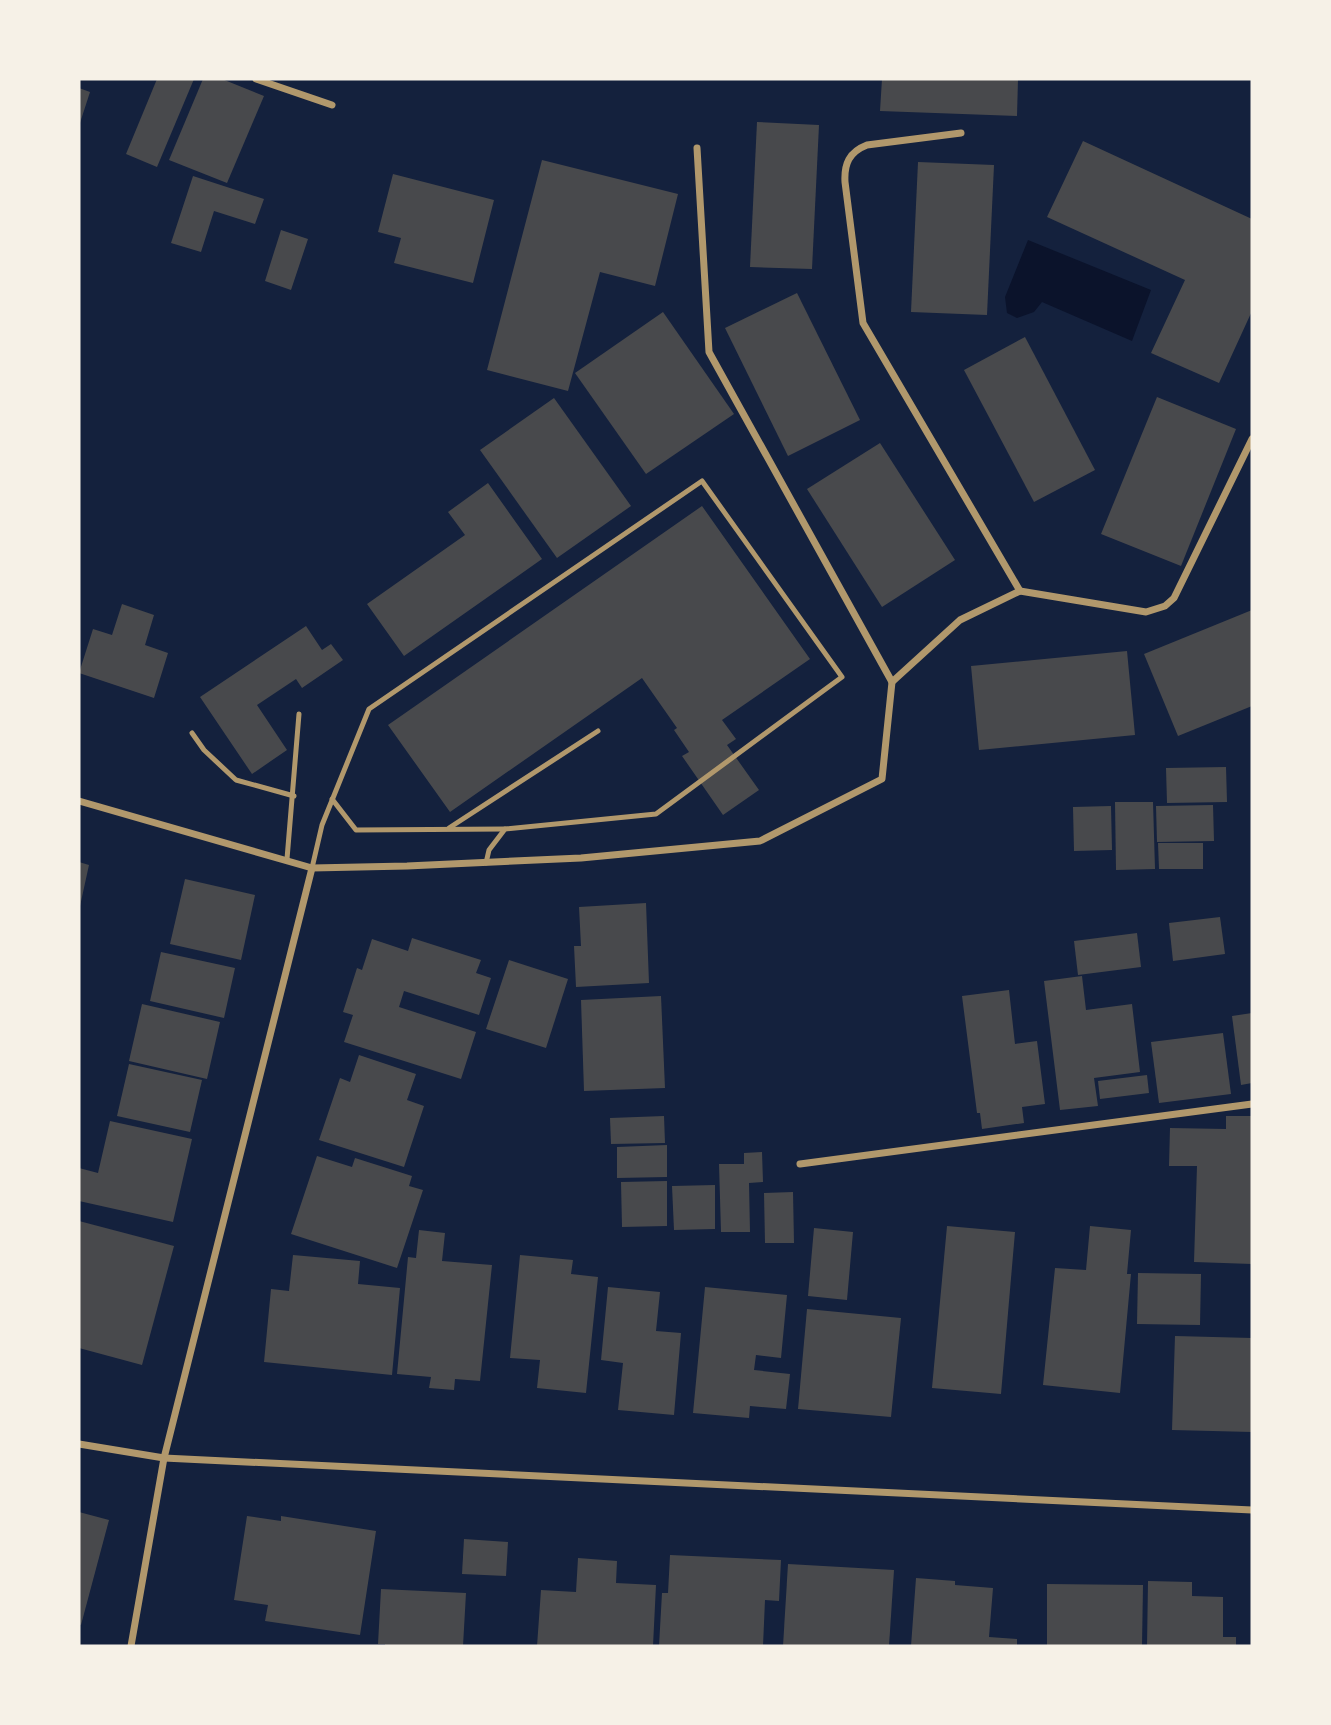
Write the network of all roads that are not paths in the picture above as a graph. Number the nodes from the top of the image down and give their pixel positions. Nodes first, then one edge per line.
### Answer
1 (256, 79) edge
2 (332, 105) dead end
3 (961, 133) dead end
4 (697, 148) dead end
5 (1252, 439) edge
6 (1020, 591) junction
7 (892, 682) junction
8 (299, 714) dead end
9 (598, 731) dead end
10 (192, 733) dead end
11 (294, 796) junction
12 (332, 799) junction
13 (79, 801) edge
14 (449, 828) junction
15 (505, 829) junction
16 (287, 859) junction
17 (486, 863) junction
18 (312, 868) junction
19 (1252, 1104) edge
20 (800, 1164) dead end
21 (79, 1444) edge
22 (164, 1458) junction
23 (1252, 1510) edge
24 (131, 1646) edge

1 - 2 street
3 - 6 street
4 - 7 street
5 - 6 street
6 - 7 street
7 - 17 street
8 - 11 lane
9 - 14 lane
10 - 11 lane
11 - 16 lane
12 - 14 lane
12 - 15 lane
12 - 18 lane
13 - 16 street
14 - 15 lane
15 - 17 lane
16 - 18 street
17 - 18 street
18 - 22 street
19 - 20 street
21 - 22 street
22 - 23 street
22 - 24 street

